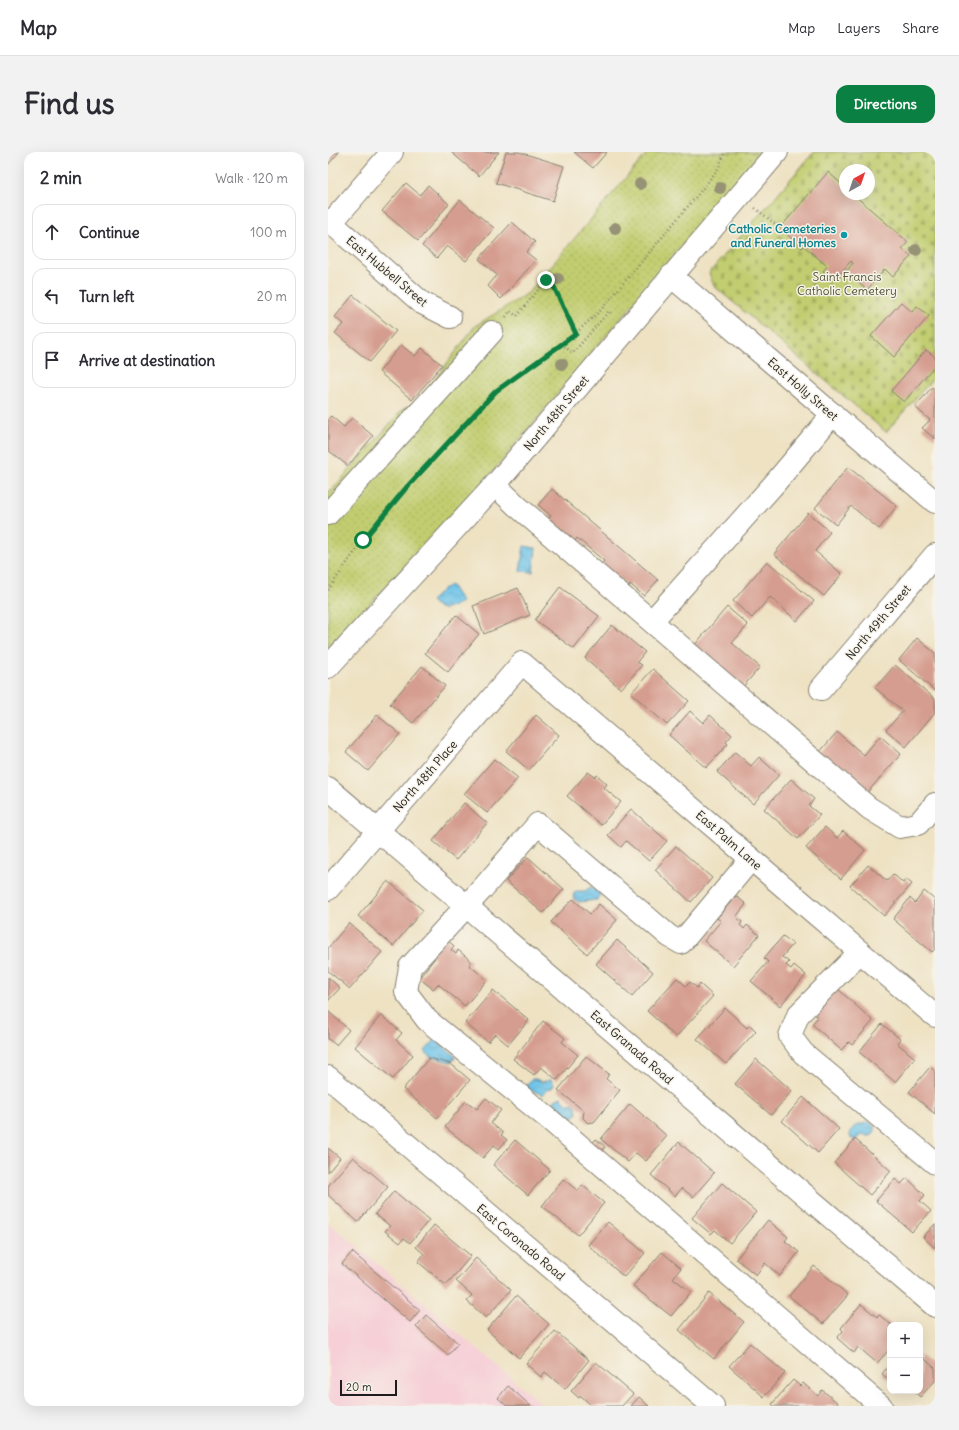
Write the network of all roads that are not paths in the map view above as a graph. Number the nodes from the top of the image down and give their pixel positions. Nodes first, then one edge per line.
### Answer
1 (392, 152) edge
2 (777, 152) edge
3 (330, 221) edge
4 (671, 276) junction
5 (450, 317) dead end
6 (498, 325) road end
7 (833, 414) junction
8 (495, 485) junction
9 (935, 502) edge
10 (328, 514) edge
11 (935, 555) edge
12 (652, 621) junction
13 (522, 663) joint
14 (328, 667) edge
15 (821, 689) dead end
16 (328, 788) edge
17 (935, 804) edge
18 (378, 830) junction
19 (751, 859) junction
20 (328, 890) edge
21 (467, 906) junction
22 (860, 952) junction
23 (935, 1016) edge
24 (328, 1077) edge
25 (935, 1164) edge
26 (935, 1306) edge
27 (714, 1406) edge
28 (881, 1406) edge

1 - 3 street
2 - 4 street, North 48th Street
3 - 5 street, East Hubbell Street
4 - 7 street, East Holly Street
4 - 8 street, North 48th Street
6 - 10 street
7 - 9 street, East Holly Street
7 - 12 street
8 - 12 street
8 - 14 street, North 48th Street
11 - 15 street, North 49th Street
12 - 17 street
13 - 18 street, North 48th Place
13 - 19 street, East Palm Lane
16 - 18 street, East Granada Road
18 - 20 street, North 48th Place
18 - 21 street, East Granada Road
19 - 21 street
19 - 22 street, East Palm Lane
21 - 26 street, East Granada Road
21 - 28 street
22 - 23 street, East Palm Lane
22 - 25 street
24 - 27 street, East Coronado Road

